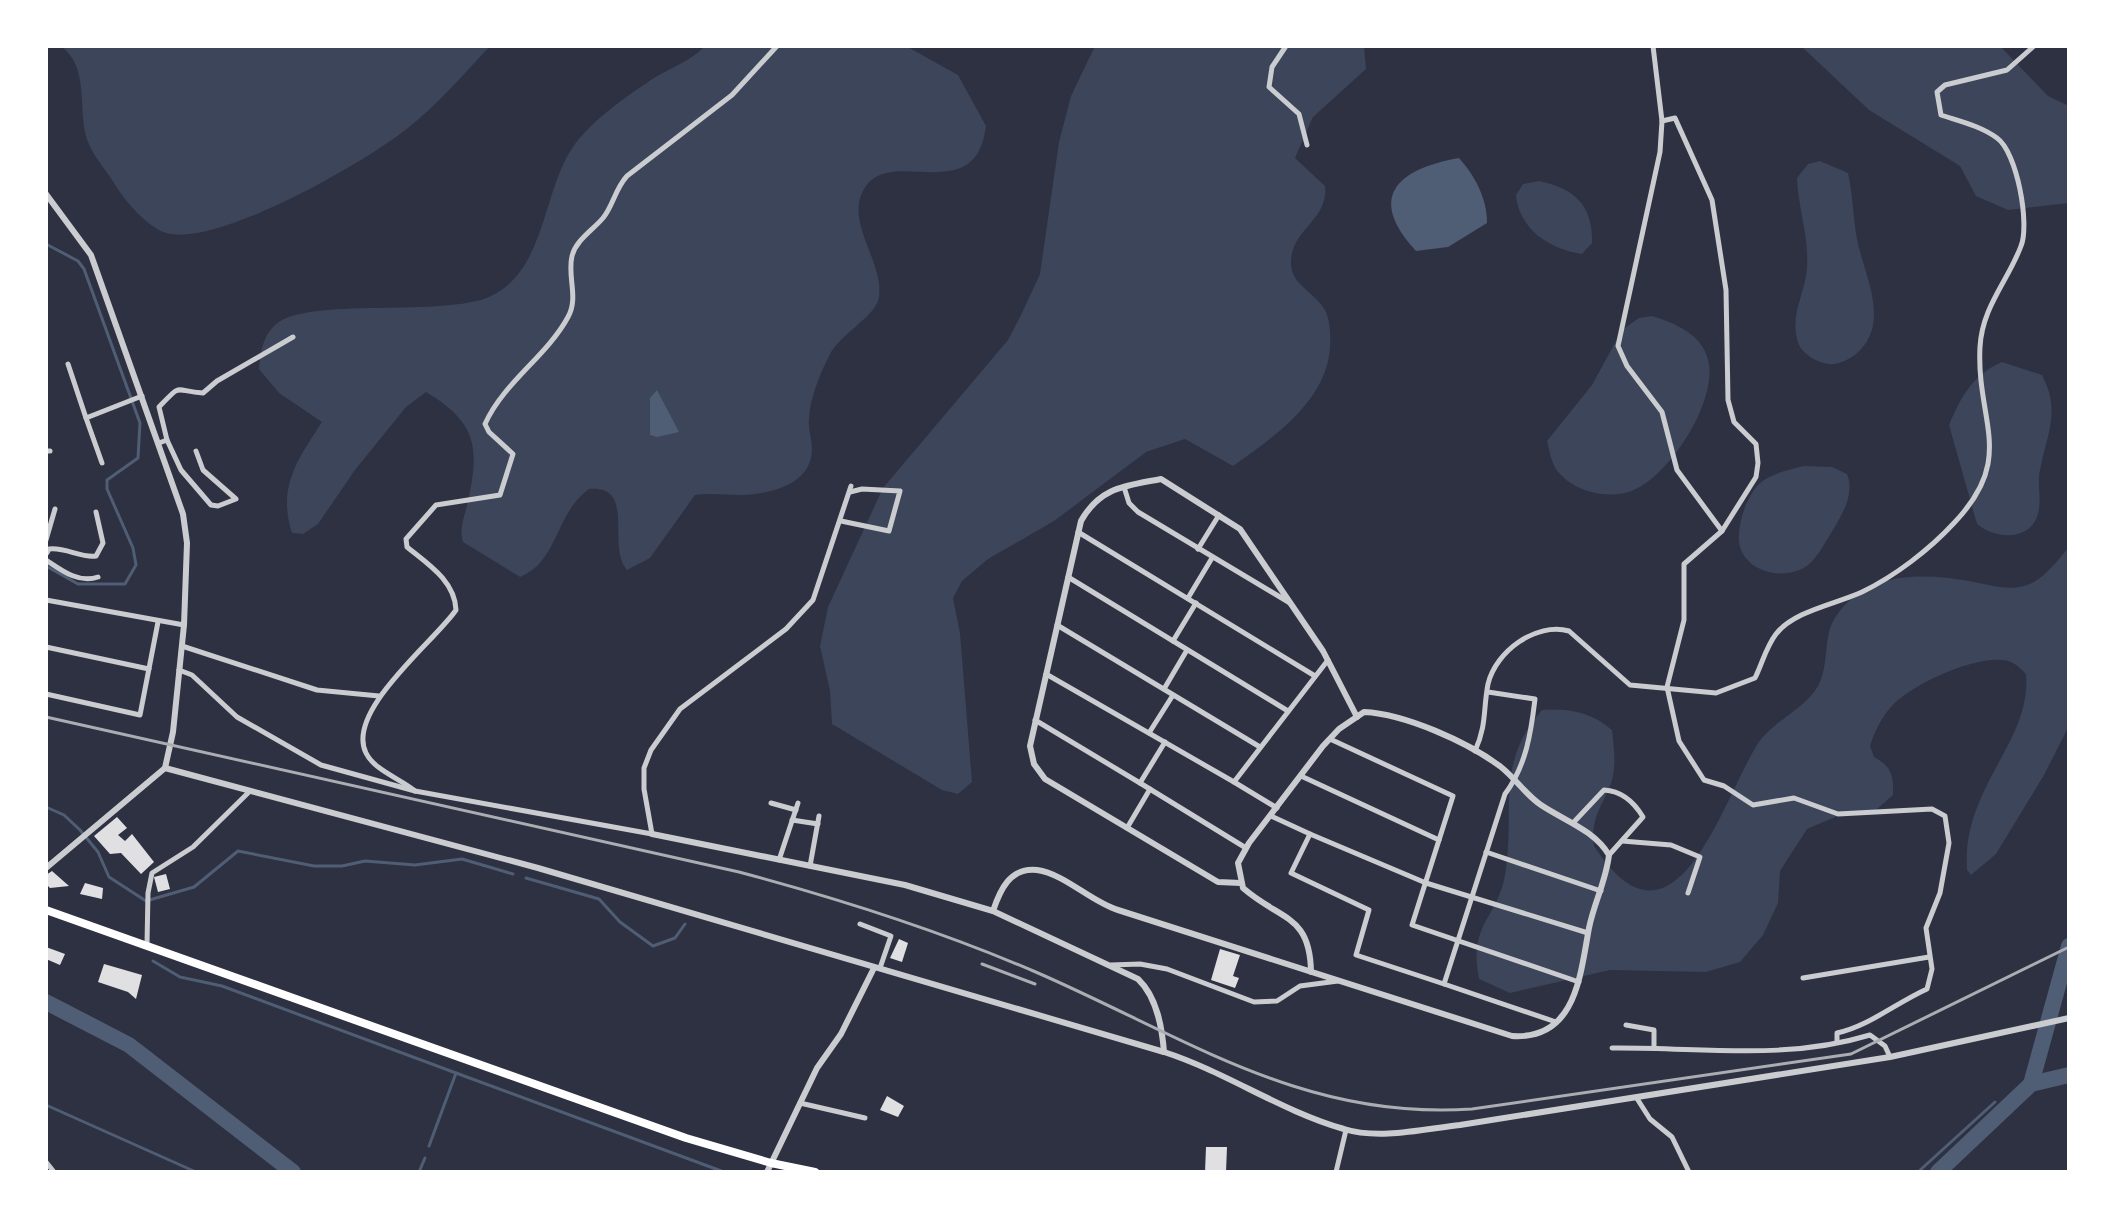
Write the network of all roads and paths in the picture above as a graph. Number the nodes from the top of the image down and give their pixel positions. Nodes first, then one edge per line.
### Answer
1 (777, 46) edge
2 (1286, 46) edge
3 (1653, 46) edge
4 (2034, 46) edge
5 (1662, 121) junction
6 (1307, 145) dead end
7 (46, 194) edge
8 (293, 337) dead end
9 (68, 364) dead end
10 (140, 397) junction
11 (86, 418) junction
12 (163, 441) junction
13 (196, 451) dead end
14 (102, 463) dead end
15 (1124, 487) junction
16 (55, 509) dead end
17 (96, 512) dead end
18 (1219, 515) junction
19 (841, 521) junction
20 (1722, 531) junction
21 (1078, 532) junction
22 (46, 540) edge
23 (1198, 549) junction
24 (46, 556) edge
25 (1212, 558) junction
26 (98, 577) dead end
27 (1067, 577) junction
28 (1188, 599) junction
29 (46, 600) edge
30 (1196, 603) junction
31 (1292, 603) junction
32 (158, 622) junction
33 (184, 625) junction
34 (1056, 625) junction
35 (1173, 641) junction
36 (182, 646) junction
37 (46, 647) edge
38 (1187, 650) junction
39 (1328, 660) junction
40 (149, 669) junction
41 (179, 670) junction
42 (1045, 674) junction
43 (1315, 676) junction
44 (1667, 687) junction
45 (1164, 689) junction
46 (1488, 692) junction
47 (46, 694) edge
48 (1173, 695) junction
49 (379, 696) junction
50 (1288, 711) junction
51 (1357, 717) junction
52 (1035, 720) junction
53 (1149, 733) junction
54 (1330, 739) junction
55 (1165, 742) junction
56 (1260, 747) junction
57 (1475, 751) junction
58 (165, 768) junction
59 (1301, 776) junction
60 (1515, 780) junction
61 (1234, 782) junction
62 (1140, 783) junction
63 (1150, 789) junction
64 (251, 790) junction
65 (415, 791) junction
66 (771, 803) dead end
67 (798, 803) dead end
68 (1277, 808) junction
69 (796, 810) junction
70 (819, 816) dead end
71 (1271, 816) junction
72 (792, 820) junction
73 (818, 824) junction
74 (1572, 824) junction
75 (1127, 828) junction
76 (652, 834) junction
77 (1310, 834) junction
78 (1439, 840) junction
79 (1621, 841) junction
80 (1246, 848) junction
81 (1486, 852) junction
82 (1609, 855) junction
83 (779, 860) junction
84 (810, 866) junction
85 (46, 868) edge
86 (1241, 883) junction
87 (1426, 883) junction
88 (1601, 891) junction
89 (1688, 893) dead end
90 (1472, 898) junction
91 (46, 910) edge
92 (993, 911) junction
93 (860, 924) dead end
94 (1588, 933) junction
95 (1458, 941) junction
96 (147, 944) junction
97 (1929, 957) junction
98 (1111, 965) junction
99 (877, 969) junction
100 (1311, 972) junction
101 (1803, 978) dead end
102 (1338, 981) junction
103 (1580, 982) junction
104 (1444, 984) junction
105 (2068, 1018) edge
106 (1556, 1022) junction
107 (1626, 1025) dead end
108 (1837, 1042) junction
109 (1612, 1048) dead end
110 (1654, 1048) junction
111 (1164, 1052) junction
112 (1890, 1057) junction
113 (1636, 1097) junction
114 (800, 1103) junction
115 (865, 1118) dead end
116 (1346, 1130) junction
117 (46, 1162) edge
118 (769, 1168) edge
119 (51, 1171) edge
120 (815, 1172) edge
121 (1336, 1172) edge
122 (1689, 1172) edge

1 - 49 street
2 - 6 street
3 - 5 street
4 - 44 street
5 - 20 street
5 - 20 street
7 - 10 street
8 - 12 street
9 - 11 street
10 - 11 street
10 - 12 street
11 - 14 street
12 - 13 street
12 - 33 street
15 - 18 street
15 - 21 street
15 - 23 street
16 - 22 street
17 - 24 street
18 - 23 street
18 - 31 street
19 - 19 street
19 - 76 street
20 - 44 street
21 - 27 street
21 - 28 street
23 - 25 street
24 - 26 street
25 - 28 street
25 - 31 street
27 - 34 street
27 - 35 street
28 - 30 street
29 - 32 street
30 - 35 street
30 - 43 street
31 - 39 street
32 - 33 street
32 - 40 street
33 - 36 street
34 - 42 street
34 - 45 street
35 - 38 street
36 - 41 street
36 - 49 street
37 - 40 street
38 - 45 street
38 - 50 street
39 - 43 street
39 - 51 street
40 - 47 street
41 - 58 street
41 - 65 street
42 - 52 street
42 - 53 street
43 - 50 street
44 - 46 street
44 - 97 street
45 - 48 street
46 - 57 street
46 - 60 street
48 - 53 street
48 - 56 street
49 - 65 street
50 - 56 street
51 - 54 street
51 - 57 street
52 - 62 street
52 - 75 street
53 - 55 street
54 - 59 street
54 - 78 street
55 - 61 street
55 - 62 street
56 - 61 street
57 - 60 street
58 - 64 street
58 - 85 street
59 - 68 street
59 - 78 street
60 - 74 street
60 - 81 street
61 - 68 street
62 - 63 street
63 - 75 street
63 - 80 street
64 - 96 street
64 - 99 street
65 - 76 street
66 - 69 street
67 - 69 street
68 - 71 street
69 - 72 street
70 - 73 street
71 - 77 street
71 - 80 street
72 - 73 street
72 - 83 street
73 - 84 street
74 - 79 street
74 - 82 street
75 - 86 street
76 - 83 street
77 - 87 street
77 - 104 street
78 - 87 street
79 - 82 street
79 - 89 street
80 - 86 street
81 - 88 street
81 - 90 street
82 - 88 street
83 - 84 street
84 - 92 street
86 - 100 street
87 - 90 street
87 - 95 street
88 - 94 street
90 - 94 street
90 - 95 street
91 - 96 highway
92 - 98 street
92 - 100 street
93 - 99 street
94 - 103 street
95 - 103 street
95 - 104 street
96 - 118 highway
97 - 101 street
97 - 108 street
98 - 102 street
98 - 111 street
99 - 111 street
99 - 114 street
100 - 102 street
102 - 106 street
103 - 106 street
104 - 106 street
105 - 112 street
107 - 110 street
108 - 110 street
108 - 112 street
109 - 110 street
111 - 116 street
112 - 113 street
113 - 116 street
113 - 122 street
114 - 115 street
114 - 118 street
116 - 121 street
117 - 119 street
118 - 120 highway

